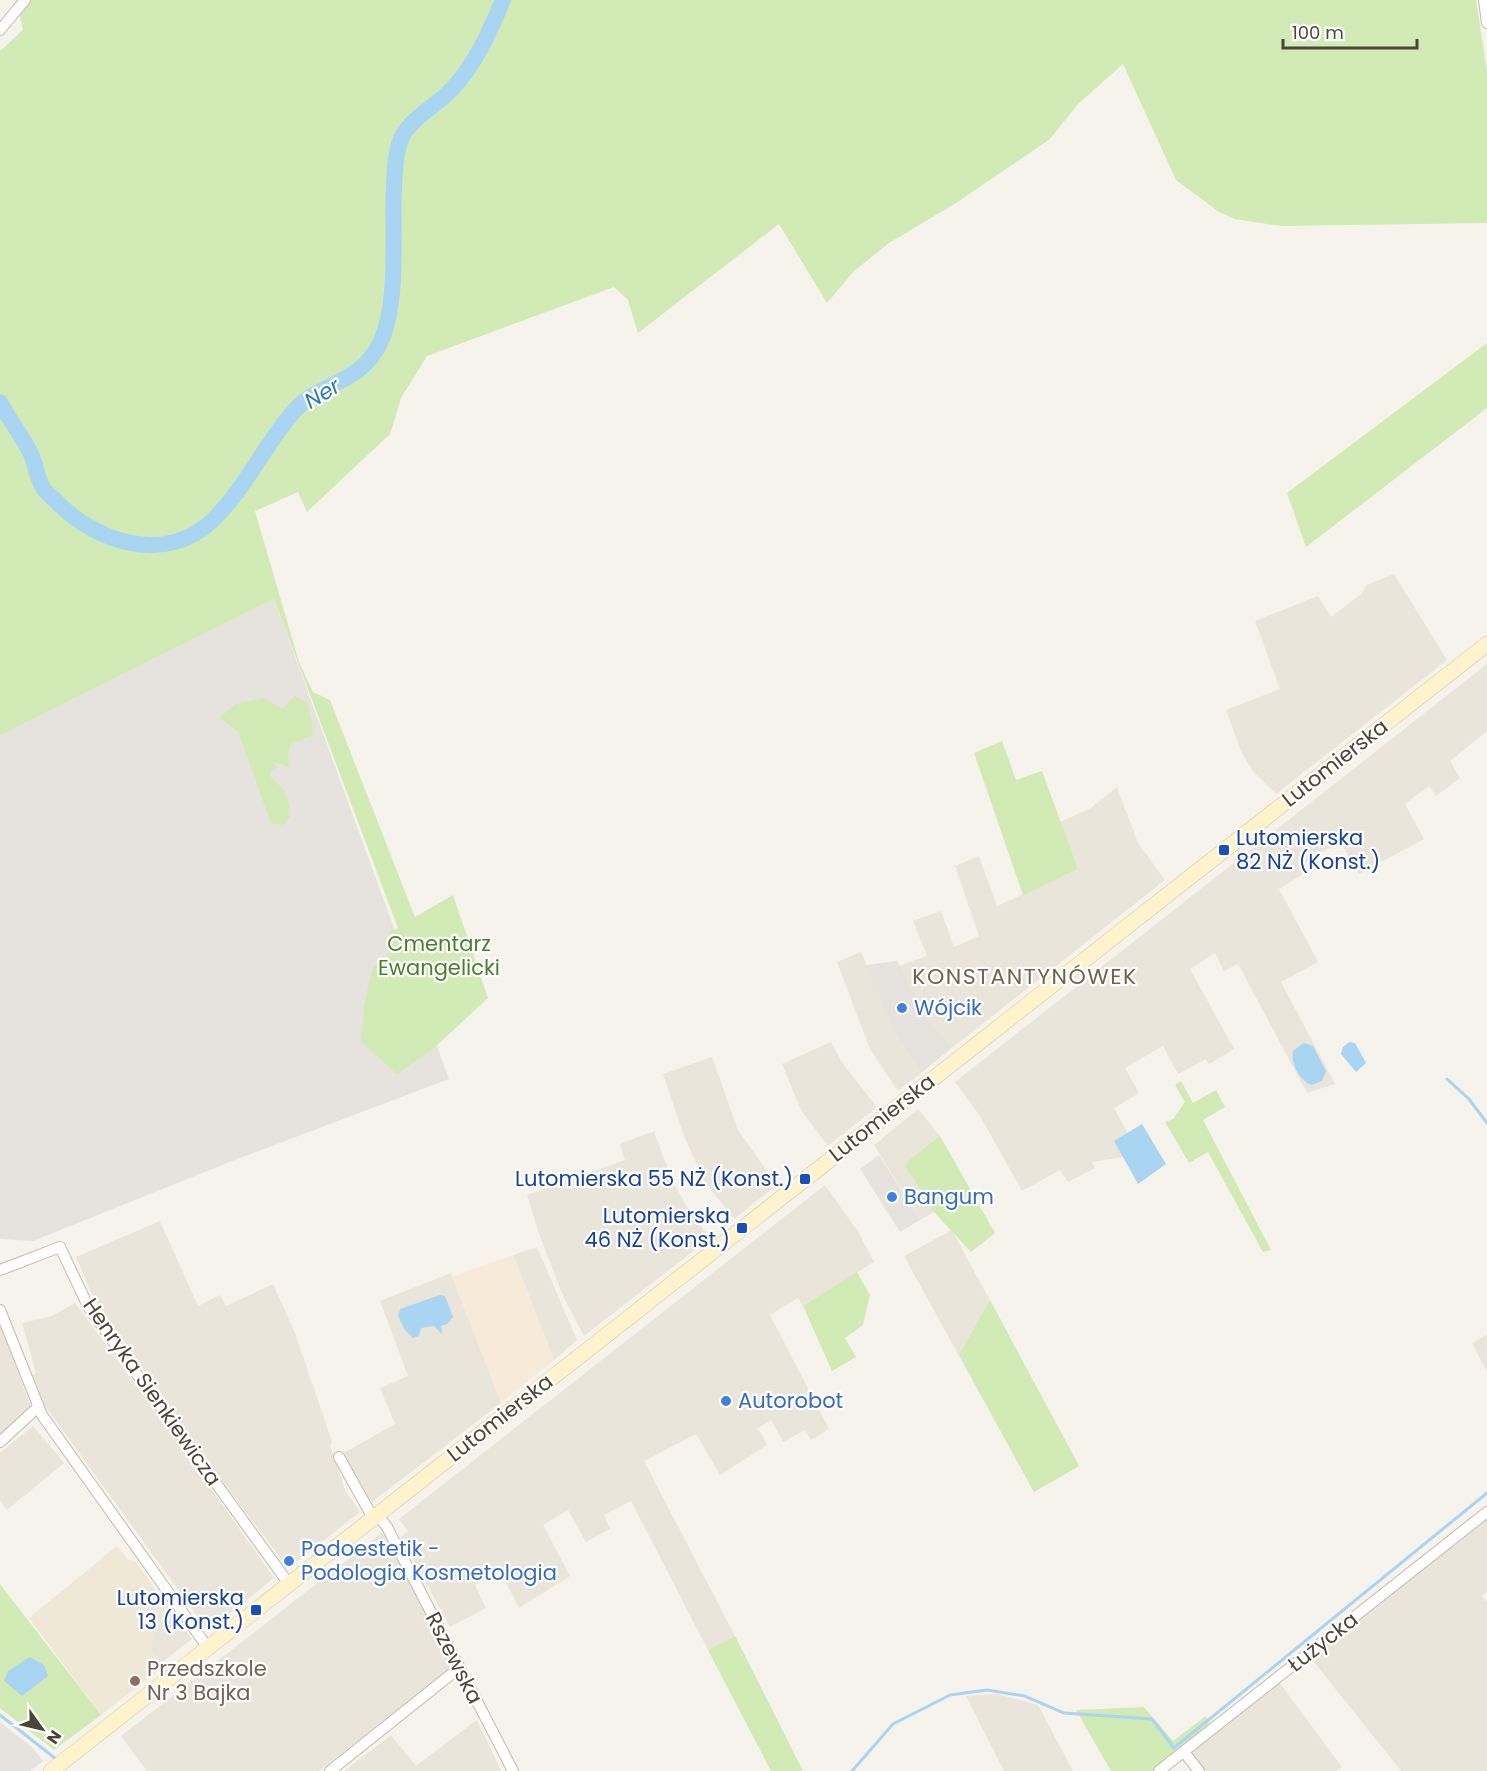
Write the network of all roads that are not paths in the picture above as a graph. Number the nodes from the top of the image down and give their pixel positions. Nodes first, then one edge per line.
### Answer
1 (25, 0) edge
2 (1484, 0) edge
3 (1487, 23) edge
4 (0, 30) edge
5 (1487, 644) edge
6 (0, 1270) edge
7 (0, 1310) edge
8 (38, 1407) junction
9 (0, 1442) edge
10 (339, 1457) dead end
11 (1487, 1512) edge
12 (375, 1516) junction
13 (289, 1584) junction
14 (208, 1648) junction
15 (459, 1668) junction
16 (1184, 1752) junction
17 (52, 1770) edge
18 (330, 1771) edge
19 (513, 1771) edge
20 (1160, 1771) edge
21 (1199, 1771) edge

1 - 4 street
2 - 3 street
5 - 12 main road, Lutomierska
6 - 13 street, Henryka Sienkiewicza
7 - 8 street
8 - 9 street
8 - 14 street
10 - 12 street, Rszewska
11 - 16 street, Łużycka
12 - 13 main road, Lutomierska
12 - 15 street, Rszewska
13 - 14 main road, Lutomierska
14 - 17 main road, Lutomierska
15 - 18 street
15 - 19 street, Rszewska
16 - 20 street, Łużycka
16 - 21 street

